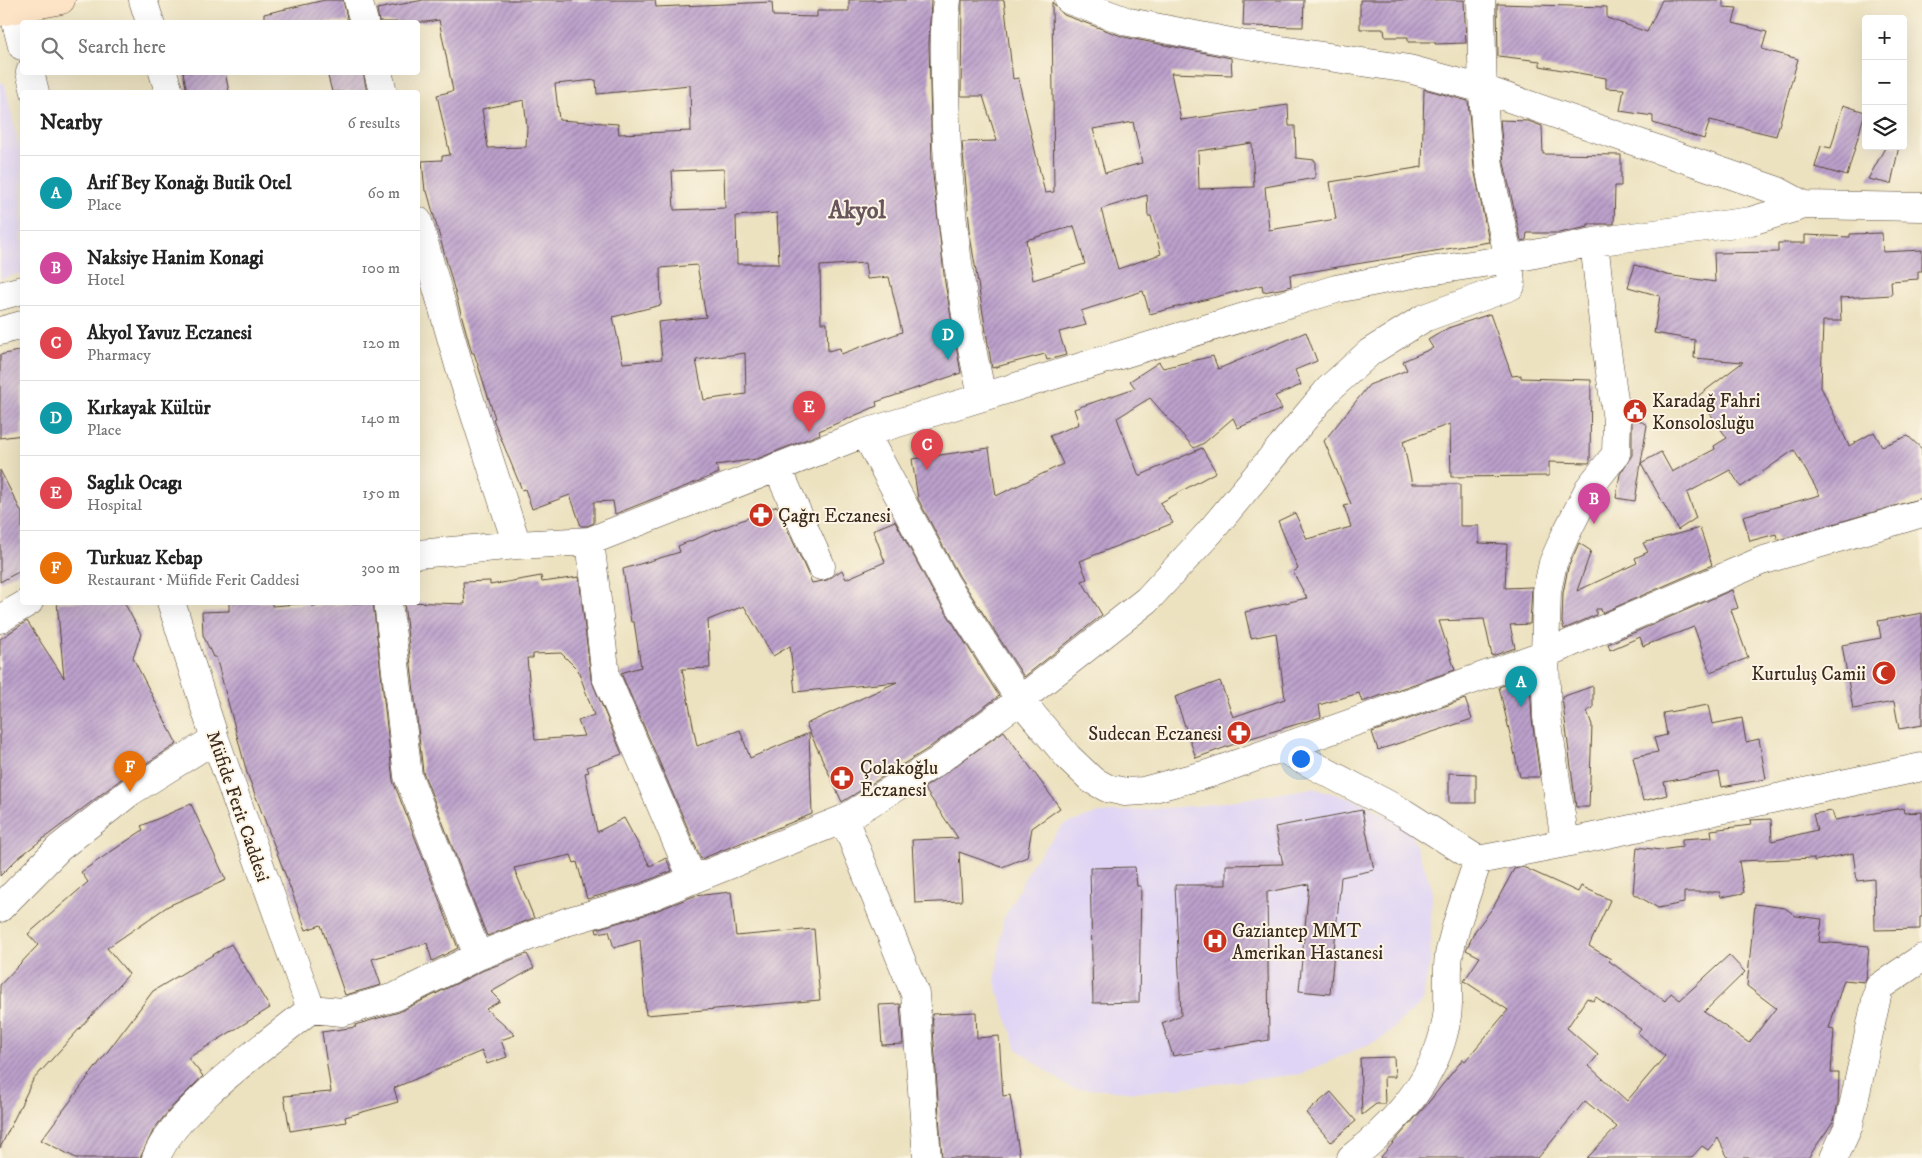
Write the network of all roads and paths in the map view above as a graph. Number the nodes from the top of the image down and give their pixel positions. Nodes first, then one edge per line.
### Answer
1 (61, 0) edge
2 (143, 0) edge
3 (358, 0) edge
4 (947, 0) edge
5 (1069, 0) edge
6 (1481, 0) edge
7 (6, 11) edge
8 (149, 20) edge
9 (363, 20) edge
10 (20, 42) edge
11 (31, 75) edge
12 (164, 75) edge
13 (379, 75) edge
14 (1483, 89) junction
15 (34, 90) edge
16 (168, 90) edge
17 (382, 90) edge
18 (1804, 205) junction
19 (1922, 207) edge
20 (420, 227) edge
21 (1594, 242) junction
22 (1510, 259) junction
23 (20, 291) edge
24 (0, 296) edge
25 (20, 327) edge
26 (0, 332) edge
27 (982, 396) junction
28 (865, 433) junction
29 (777, 467) junction
30 (1922, 513) edge
31 (590, 541) junction
32 (516, 545) junction
33 (420, 554) edge
34 (821, 566) dead end
35 (24, 605) edge
36 (172, 605) edge
37 (388, 605) edge
38 (0, 619) edge
39 (1545, 654) junction
40 (1020, 700) junction
41 (216, 739) junction
42 (1281, 748) junction
43 (1922, 767) edge
44 (844, 819) junction
45 (1565, 844) junction
46 (1478, 860) junction
47 (693, 880) junction
48 (0, 908) edge
49 (478, 956) junction
50 (1922, 958) edge
51 (310, 1009) junction
52 (156, 1158) edge
53 (927, 1158) edge
54 (1351, 1158) edge
55 (1834, 1158) edge

1 - 7 main road
2 - 8 street
3 - 9 street
4 - 27 street
5 - 14 street
6 - 14 street
7 - 10 street
11 - 15 street
12 - 16 street
13 - 17 street
14 - 18 street
14 - 22 street
18 - 19 street
18 - 21 street
20 - 32 street
21 - 22 street
21 - 39 street
22 - 27 street
22 - 40 street
23 - 24 street
25 - 26 street
27 - 28 street
28 - 29 street
28 - 40 street
29 - 31 street
29 - 34 street
30 - 39 street
31 - 32 street
31 - 47 street
32 - 33 street
35 - 38 street
36 - 41 street, Müfide Ferit Caddesi
37 - 49 street
39 - 42 street
39 - 45 street
40 - 42 street
40 - 44 street
41 - 48 street
41 - 51 street, Müfide Ferit Caddesi
42 - 46 street
43 - 45 street
44 - 47 street
44 - 53 street
45 - 46 street
46 - 54 street
47 - 49 street
49 - 51 street
50 - 55 street
51 - 52 street

